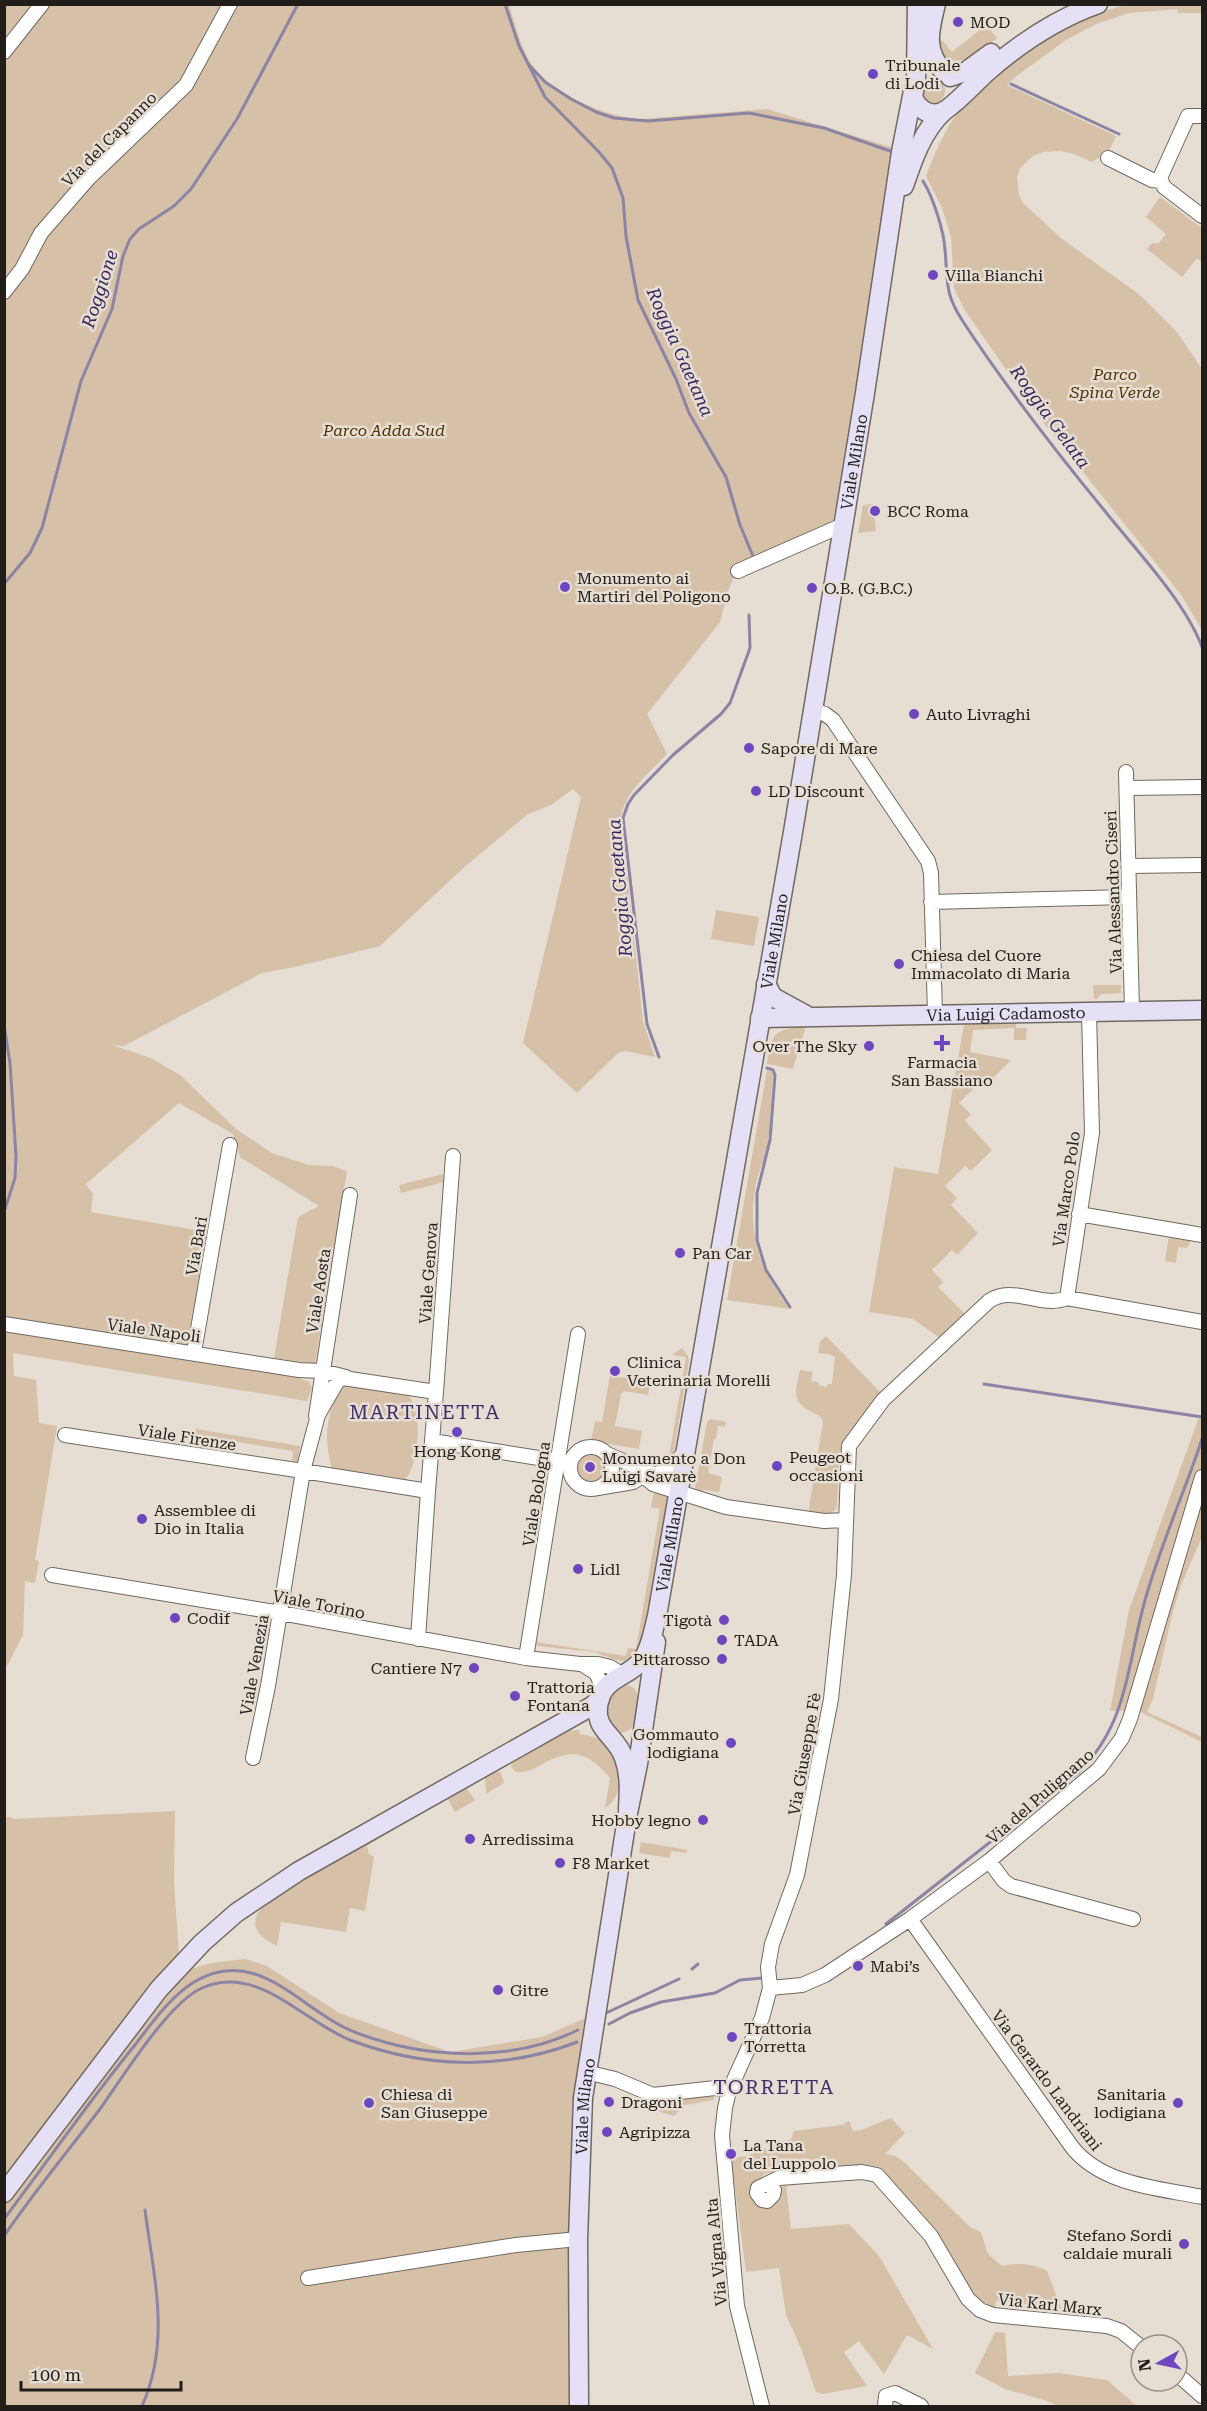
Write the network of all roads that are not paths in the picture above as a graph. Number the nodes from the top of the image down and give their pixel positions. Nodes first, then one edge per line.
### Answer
1 (42, 4) edge
2 (230, 4) edge
3 (936, 4) edge
4 (1072, 4) edge
5 (1098, 4) edge
6 (919, 9) edge
7 (4, 52) edge
8 (947, 75) junction
9 (914, 86) junction
10 (949, 107) junction
11 (1203, 116) edge
12 (1108, 158) dead end
13 (1160, 181) junction
14 (1203, 216) edge
15 (884, 266) junction
16 (4, 292) edge
17 (843, 525) junction
18 (738, 571) dead end
19 (813, 710) junction
20 (1126, 772) dead end
21 (1203, 787) edge
22 (1126, 788) junction
23 (1203, 865) edge
24 (1129, 866) junction
25 (1129, 897) junction
26 (931, 902) junction
27 (766, 984) junction
28 (1203, 1010) edge
29 (1132, 1011) junction
30 (1089, 1012) junction
31 (935, 1015) junction
32 (811, 1017) junction
33 (760, 1018) junction
34 (230, 1145) dead end
35 (453, 1156) dead end
36 (350, 1195) dead end
37 (1079, 1214) junction
38 (1203, 1235) edge
39 (1067, 1298) junction
40 (1203, 1322) edge
41 (4, 1324) edge
42 (578, 1334) dead end
43 (194, 1352) junction
44 (299, 1370) junction
45 (322, 1371) junction
46 (346, 1377) junction
47 (318, 1392) junction
48 (436, 1392) junction
49 (315, 1421) junction
50 (65, 1435) dead end
51 (432, 1441) junction
52 (685, 1451) junction
53 (607, 1454) junction
54 (564, 1462) junction
55 (642, 1469) junction
56 (303, 1471) junction
57 (1203, 1477) edge
58 (596, 1488) junction
59 (428, 1491) junction
60 (678, 1491) junction
61 (846, 1520) junction
62 (52, 1575) dead end
63 (280, 1613) junction
64 (657, 1616) junction
65 (418, 1640) junction
66 (526, 1658) junction
67 (580, 1664) junction
68 (623, 1675) junction
69 (602, 1695) junction
70 (646, 1704) junction
71 (642, 1724) junction
72 (546, 1731) junction
73 (608, 1736) junction
74 (253, 1758) dead end
75 (628, 1809) junction
76 (989, 1861) junction
77 (910, 1919) junction
78 (1133, 1919) dead end
79 (770, 1988) junction
80 (586, 2072) junction
81 (729, 2091) junction
82 (768, 2184) dead end
83 (4, 2193) edge
84 (1203, 2197) edge
85 (578, 2239) junction
86 (308, 2278) dead end
87 (1129, 2337) edge
88 (1189, 2384) edge
89 (1203, 2396) edge
90 (579, 2406) edge
91 (762, 2406) edge
92 (885, 2406) edge
93 (921, 2406) edge

1 - 7 street
2 - 16 street, Via del Capanno
3 - 8 street
4 - 8 street
5 - 10 street, Viale Milano
6 - 9 street, Viale Milano
8 - 9 street
8 - 10 street
9 - 10 street
9 - 15 street, Viale Milano
10 - 15 street, Viale Milano
11 - 13 street
12 - 13 street
13 - 14 street
15 - 17 street, Viale Milano
17 - 18 street
17 - 19 street, Viale Milano
19 - 26 street
19 - 27 street, Viale Milano
20 - 22 street, Via Alessandro Ciseri
21 - 22 street
22 - 24 street, Via Alessandro Ciseri
23 - 24 street
24 - 25 street, Via Alessandro Ciseri
25 - 26 street
25 - 29 street, Via Alessandro Ciseri
26 - 31 street
27 - 32 street, Via Luigi Cadamosto
27 - 33 street, Viale Milano
28 - 29 street, Via Luigi Cadamosto
29 - 30 street, Via Luigi Cadamosto
30 - 31 street, Via Luigi Cadamosto
30 - 37 street, Via Marco Polo
31 - 32 street, Via Luigi Cadamosto
32 - 33 street, Via Luigi Cadamosto
33 - 52 street, Viale Milano
34 - 43 street, Via Bari
35 - 48 street, Viale Genova
36 - 45 street, Viale Aosta
37 - 38 street
37 - 39 street, Via Marco Polo
39 - 40 street, Via Giuseppe Fè
39 - 61 street, Via Giuseppe Fè
41 - 43 street, Viale Napoli
42 - 54 street, Viale Bologna
43 - 44 street, Viale Napoli
44 - 45 street, Viale Napoli
44 - 47 street
45 - 46 street, Viale Napoli
45 - 47 street, Viale Aosta
46 - 48 street, Viale Napoli
46 - 49 street
47 - 49 street, Viale Aosta
48 - 51 street, Viale Genova
49 - 56 street, Viale Venezia
50 - 56 street, Viale Firenze
51 - 54 street
51 - 59 street, Viale Genova
52 - 55 street
52 - 60 street, Viale Milano
53 - 54 street
53 - 55 street
53 - 58 street
54 - 58 street
54 - 66 street, Viale Bologna
55 - 58 street
55 - 60 street
56 - 59 street, Viale Firenze
56 - 63 street, Viale Venezia
57 - 76 street, Via del Pulignano
59 - 65 street
60 - 61 street
60 - 64 street, Viale Milano
61 - 79 street, Via Giuseppe Fè
62 - 63 street, Viale Torino
63 - 65 street, Viale Torino
63 - 74 street, Viale Venezia
64 - 68 street, Viale Milano
64 - 70 street, Viale Milano
65 - 66 street, Viale Torino
66 - 67 street, Viale Torino
67 - 68 street, Viale Torino
67 - 69 street
68 - 69 street, Viale Milano
68 - 70 street
69 - 72 street
69 - 73 street, Viale Milano
70 - 71 street, Viale Milano
71 - 73 street
71 - 75 street, Viale Milano
72 - 73 street
72 - 83 street
73 - 75 street, Viale Milano
75 - 80 street, Viale Milano
76 - 77 street, Via del Pulignano
76 - 78 street
77 - 79 street, Via del Pulignano
77 - 84 street, Via Gerardo Landriani
79 - 81 street, Via Giuseppe Fè
80 - 81 street
80 - 85 street, Viale Milano
81 - 91 street, Via Vigna Alta
82 - 87 street, Via Karl Marx
85 - 86 street
85 - 90 street, Viale Milano
88 - 89 street
92 - 93 street

